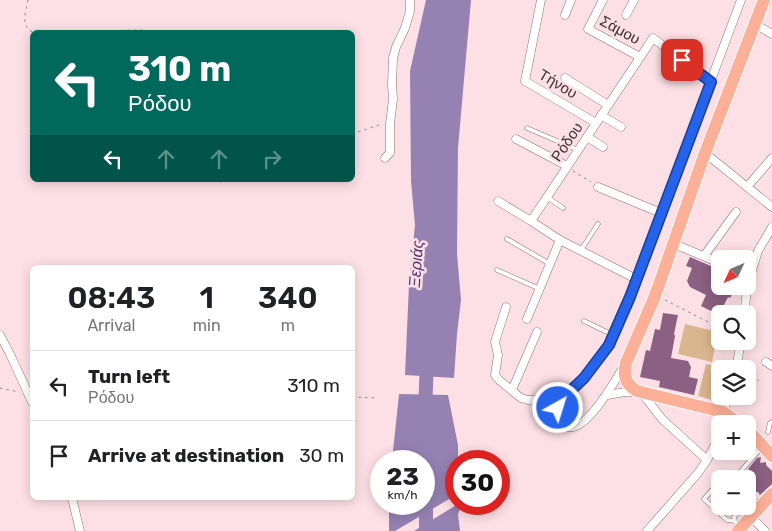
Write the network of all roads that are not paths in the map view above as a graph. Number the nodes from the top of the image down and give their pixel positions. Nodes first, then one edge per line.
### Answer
1 (410, 0) edge
2 (541, 0) edge
3 (571, 0) edge
4 (603, 0) edge
5 (634, 0) edge
6 (742, 0) edge
7 (764, 0) edge
8 (565, 15) dead end
9 (626, 15) dead end
10 (755, 24) junction
11 (772, 34) edge
12 (640, 57) junction
13 (565, 78) dead end
14 (711, 82) junction
15 (608, 105) junction
16 (601, 115) junction
17 (596, 123) junction
18 (621, 127) dead end
19 (527, 128) dead end
20 (587, 137) junction
21 (516, 139) dead end
22 (603, 148) dead end
23 (578, 150) junction
24 (705, 153) junction
25 (385, 158) dead end
26 (772, 158) edge
27 (567, 166) junction
28 (598, 187) road end
29 (748, 187) junction
30 (546, 197) junction
31 (498, 202) dead end
32 (772, 207) edge
33 (563, 208) dead end
34 (736, 212) dead end
35 (661, 213) junction
36 (531, 221) junction
37 (598, 224) dead end
38 (772, 227) edge
39 (507, 239) dead end
40 (560, 240) junction
41 (674, 244) junction
42 (581, 250) junction
43 (704, 256) junction
44 (756, 257) edge
45 (711, 259) edge
46 (550, 264) junction
47 (497, 270) dead end
48 (636, 279) junction
49 (540, 288) junction
50 (506, 307) dead end
51 (527, 319) dead end
52 (584, 321) dead end
53 (537, 332) dead end
54 (0, 335) edge
55 (613, 335) junction
56 (626, 362) junction
57 (512, 390) junction
58 (641, 392) junction
59 (607, 395) junction
60 (30, 396) edge
61 (564, 398) junction
62 (711, 417) edge
63 (559, 420) dead end
64 (772, 422) edge
65 (568, 427) dead end
66 (768, 432) dead end
67 (756, 439) edge
68 (763, 446) junction
69 (711, 454) edge
70 (772, 456) edge
71 (708, 460) junction
72 (742, 470) edge
73 (711, 491) edge
74 (72, 500) edge
75 (770, 500) edge
76 (756, 501) edge
77 (711, 505) edge
78 (722, 515) edge
79 (736, 515) edge
80 (751, 523) edge
81 (737, 528) edge
82 (80, 531) edge
83 (647, 531) edge
84 (765, 531) edge

1 - 25 street
2 - 17 street, Τήνου
3 - 8 street
4 - 12 street, Σάμου
5 - 9 street
6 - 14 street
7 - 10 main road
10 - 11 street
10 - 24 main road
12 - 14 street, Ρόδου
12 - 15 street, Ρόδου
13 - 15 street
14 - 35 street
15 - 16 street, Ρόδου
16 - 17 street, Ρόδου
16 - 18 street
17 - 20 street, Ρόδου
19 - 23 lane
20 - 22 street
20 - 23 street, Ρόδου
21 - 27 street
23 - 27 street, Ρόδου
24 - 29 street
24 - 41 main road
26 - 29 street
27 - 30 street, Ρόδου
28 - 35 street
29 - 32 street
30 - 33 lane
30 - 36 street, Ρόδου
31 - 36 street
34 - 43 street
35 - 48 street
36 - 40 street
37 - 42 lane
38 - 44 street
39 - 46 lane
40 - 42 street
40 - 46 street
41 - 43 street
41 - 56 main road
42 - 48 street
43 - 45 street
46 - 49 street
47 - 49 lane
48 - 55 street
49 - 51 street
50 - 57 street
52 - 55 lane
53 - 57 street
54 - 60 street
55 - 61 street
56 - 58 main road
56 - 59 street
57 - 61 street
58 - 59 street
58 - 62 main road
58 - 71 street
59 - 65 street
61 - 63 street
64 - 66 lane
67 - 68 main road
68 - 70 main road
68 - 72 lane
69 - 71 street
71 - 83 street
73 - 77 lane
74 - 82 street
75 - 76 lane
75 - 80 main road
78 - 81 lane
79 - 81 lane
80 - 81 main road
80 - 84 street

